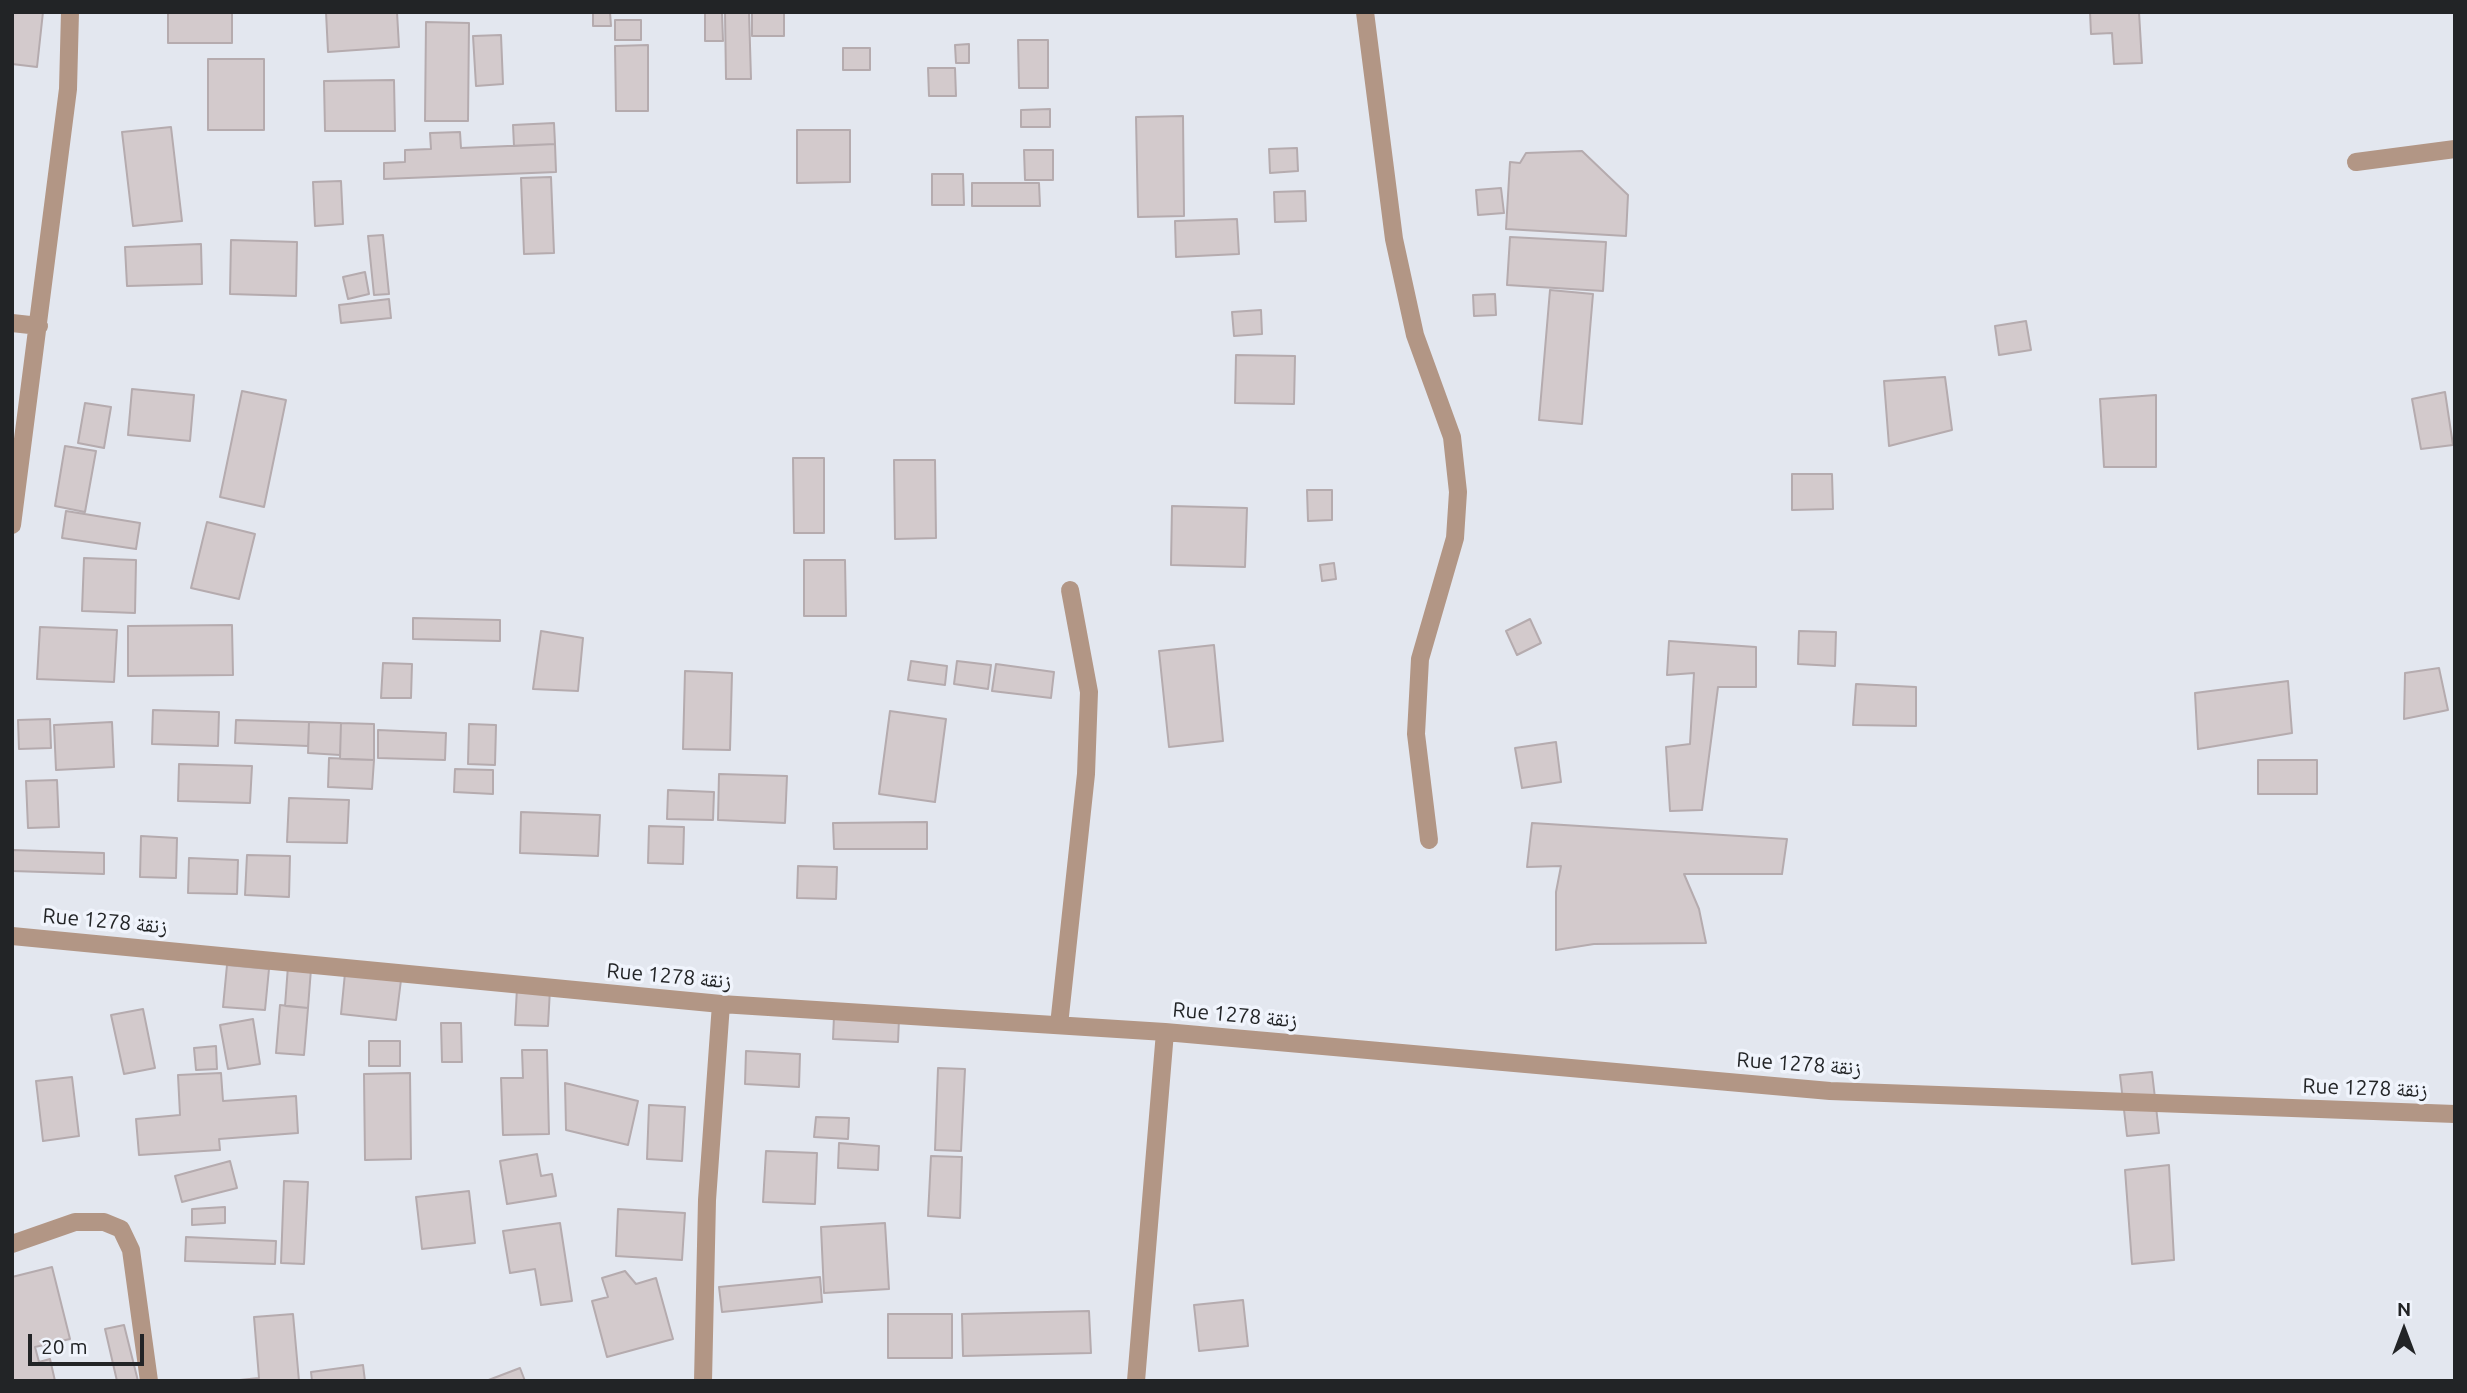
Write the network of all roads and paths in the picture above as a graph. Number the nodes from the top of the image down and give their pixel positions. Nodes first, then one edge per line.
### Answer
1 (70, 12) edge
2 (1365, 12) edge
3 (2455, 149) edge
4 (2356, 162) dead end
5 (12, 323) edge
6 (39, 326) junction
7 (12, 525) edge
8 (1070, 590) dead end
9 (1429, 840) dead end
10 (12, 936) edge
11 (720, 1004) junction
12 (1059, 1024) junction
13 (1165, 1032) junction
14 (2455, 1114) edge
15 (12, 1244) edge
16 (149, 1381) edge
17 (703, 1381) edge
18 (1136, 1381) edge

1 - 6 street
2 - 9 street
3 - 4 street
5 - 6 street
6 - 7 street
8 - 12 street
10 - 11 street, Rue 1278 زنقة
11 - 12 street, Rue 1278 زنقة
11 - 17 street
12 - 13 street, Rue 1278 زنقة
13 - 14 street, Rue 1278 زنقة
13 - 18 street
15 - 16 street

